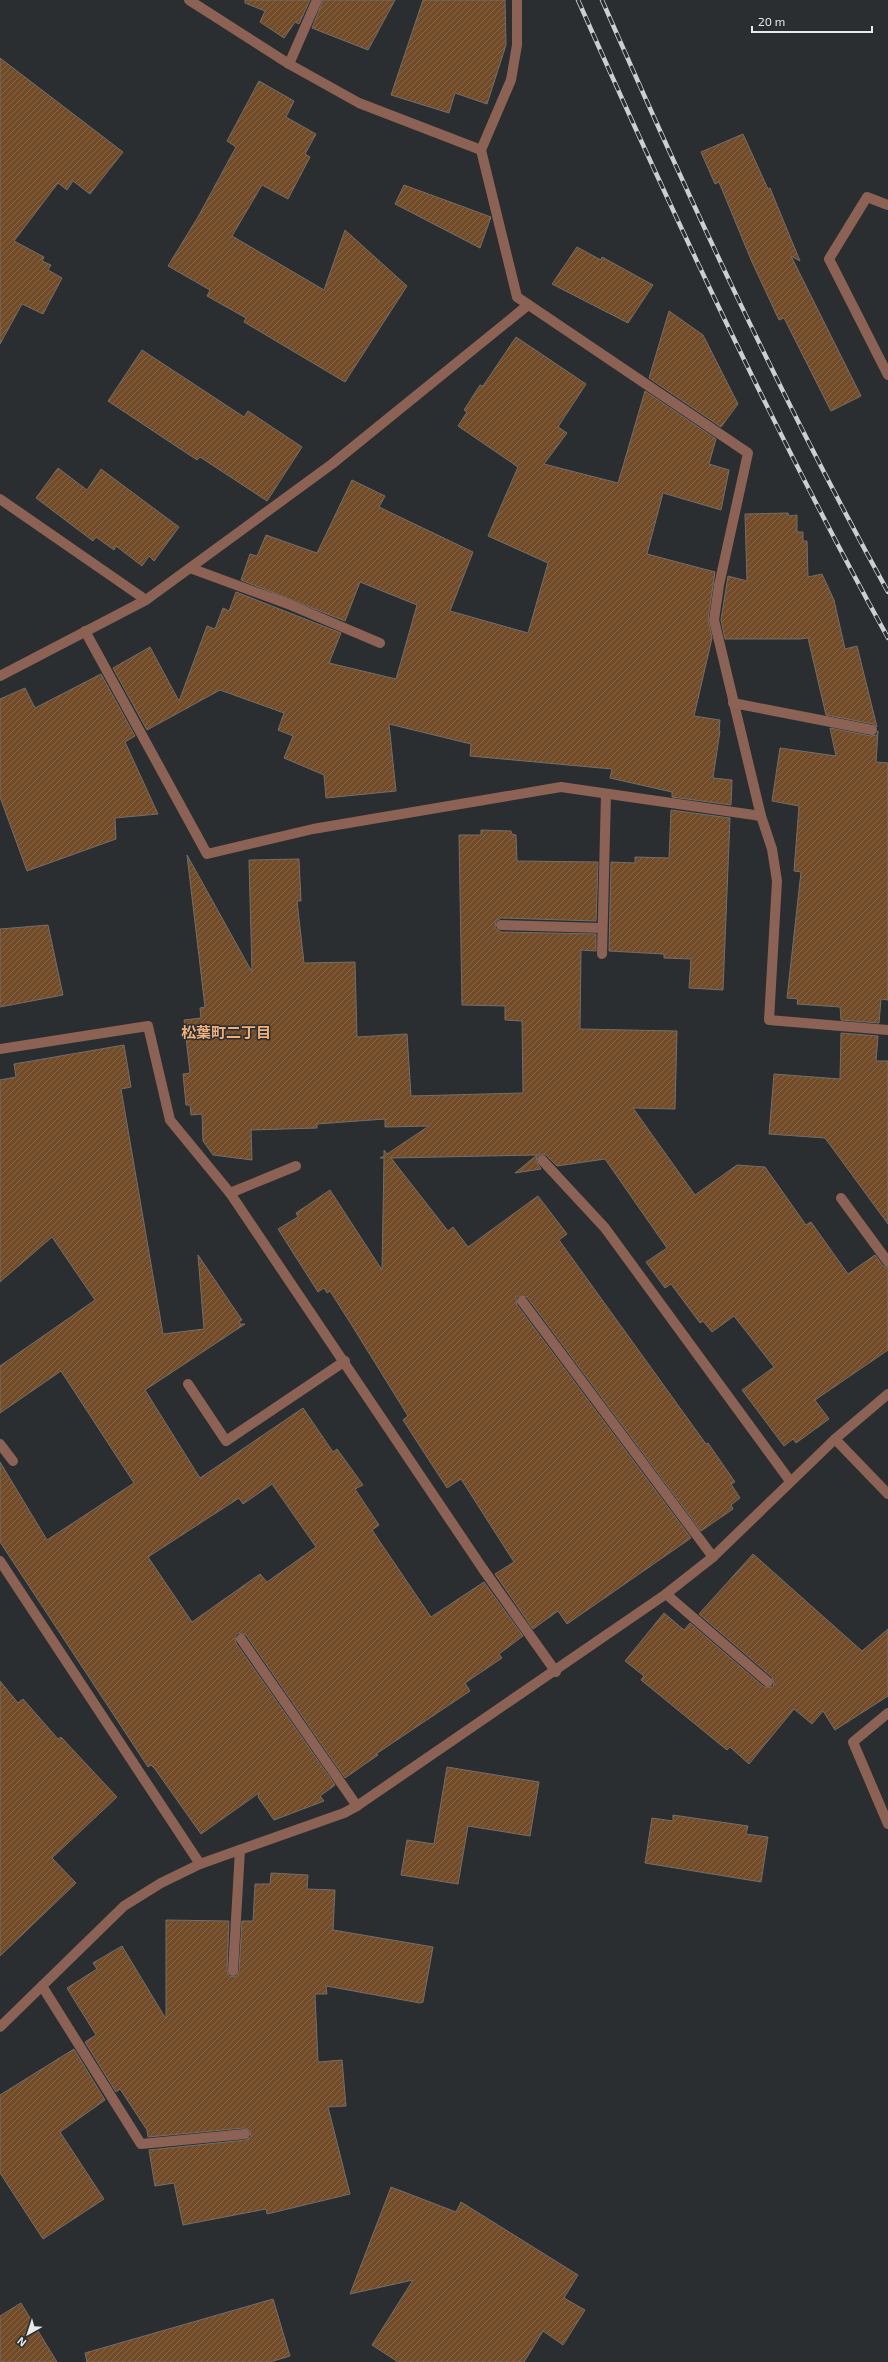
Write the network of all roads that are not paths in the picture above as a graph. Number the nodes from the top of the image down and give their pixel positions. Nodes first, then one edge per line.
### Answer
1 (189, 0) edge
2 (317, 0) edge
3 (517, 0) edge
4 (289, 64) junction
5 (481, 150) junction
6 (888, 205) edge
7 (528, 304) junction
8 (888, 375) edge
9 (0, 499) edge
10 (190, 568) junction
11 (146, 600) junction
12 (85, 631) junction
13 (380, 643) dead end
14 (0, 676) edge
15 (733, 703) junction
16 (872, 730) dead end
17 (606, 794) junction
18 (761, 816) junction
19 (501, 925) dead end
20 (602, 928) junction
21 (602, 954) dead end
22 (888, 1030) edge
23 (0, 1049) edge
24 (542, 1160) dead end
25 (296, 1166) dead end
26 (230, 1193) junction
27 (841, 1198) dead end
28 (888, 1262) edge
29 (522, 1301) dead end
30 (345, 1361) junction
31 (188, 1384) dead end
32 (888, 1394) edge
33 (835, 1439) junction
34 (0, 1444) edge
35 (13, 1461) dead end
36 (790, 1481) junction
37 (888, 1494) edge
38 (713, 1557) junction
39 (0, 1561) edge
40 (666, 1594) junction
41 (241, 1639) dead end
42 (556, 1672) junction
43 (768, 1682) dead end
44 (888, 1713) edge
45 (357, 1806) junction
46 (888, 1824) edge
47 (240, 1850) junction
48 (200, 1864) junction
49 (234, 1971) dead end
50 (42, 1986) junction
51 (0, 2027) edge
52 (245, 2134) dead end

1 - 4 street
2 - 4 street
3 - 5 street
4 - 5 street
5 - 7 street
6 - 8 street
7 - 10 street
7 - 15 street
9 - 11 street
10 - 11 street
10 - 13 street
11 - 12 street
12 - 14 street
12 - 17 street
15 - 16 street
15 - 18 street
17 - 18 street
17 - 20 street
18 - 22 street
19 - 20 street
20 - 21 street
23 - 26 street
24 - 36 street
25 - 26 street
26 - 30 street
27 - 28 street
29 - 38 street
30 - 31 street
30 - 42 street
32 - 33 street
33 - 36 street
33 - 37 street
34 - 35 street
36 - 38 street
38 - 40 street
39 - 48 street
40 - 42 street
40 - 43 street
41 - 45 street
42 - 45 street
44 - 46 street
45 - 47 street
47 - 48 street
47 - 49 street
48 - 50 street
50 - 51 street
50 - 52 street

